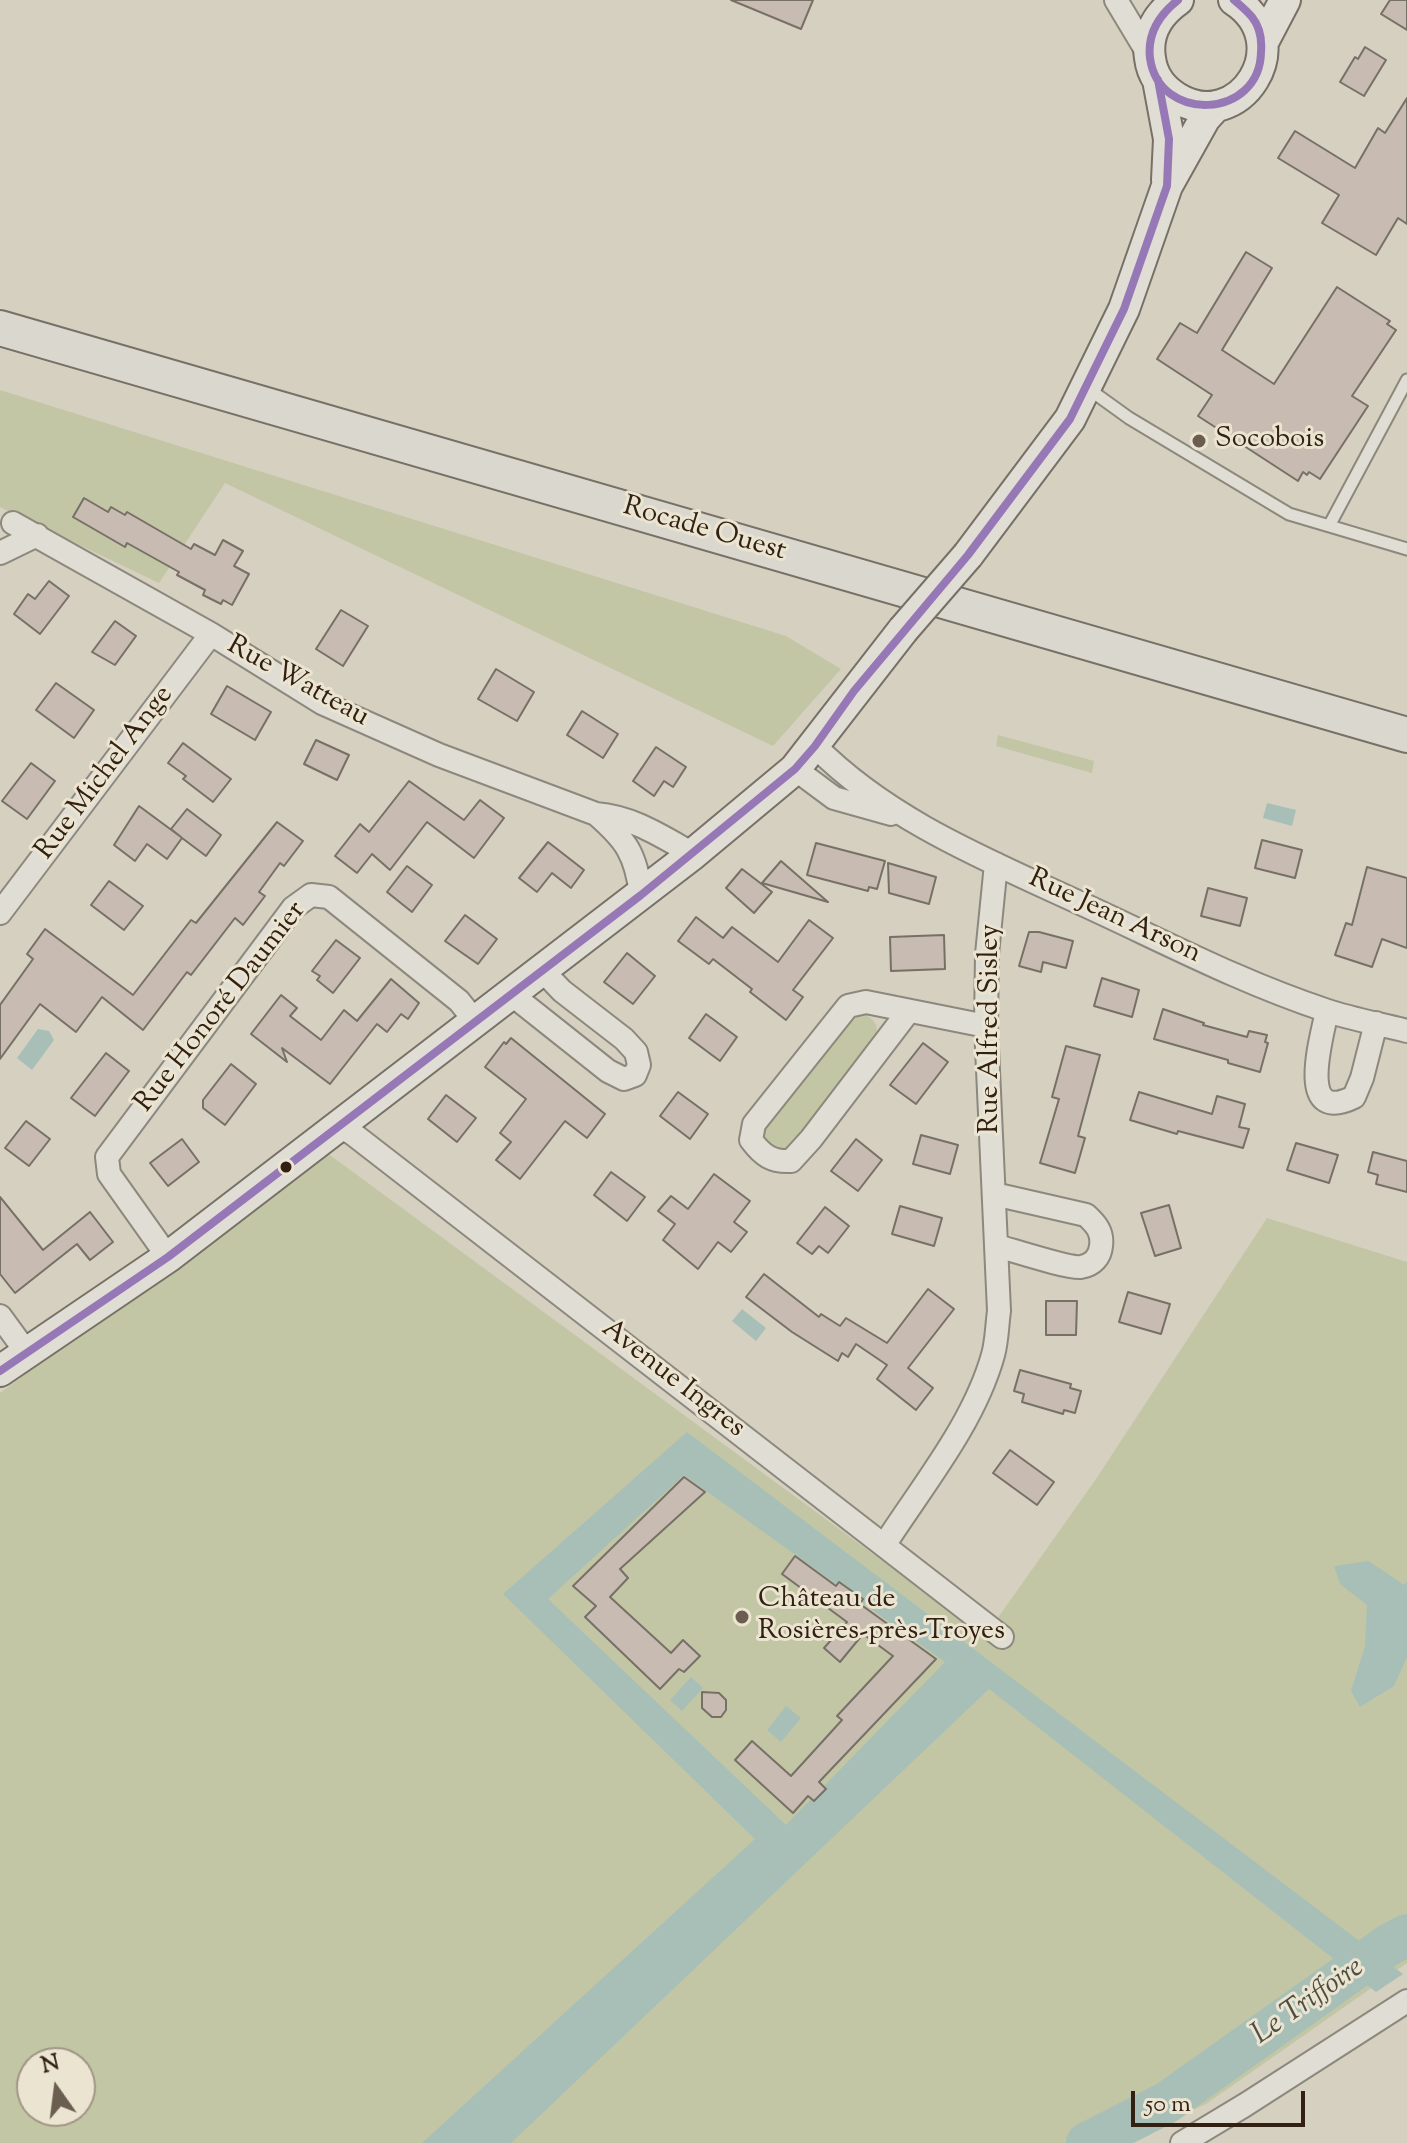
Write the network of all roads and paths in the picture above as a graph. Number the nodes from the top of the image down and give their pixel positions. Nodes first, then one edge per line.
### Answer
1 (1116, 0) edge
2 (1178, 0) edge
3 (1234, 0) edge
4 (1285, 0) edge
5 (1263, 42) junction
6 (1154, 68) junction
7 (1216, 106) junction
8 (1167, 186) junction
9 (0, 328) edge
10 (1407, 380) edge
11 (1086, 387) junction
12 (13, 523) dead end
13 (1329, 526) junction
14 (37, 535) junction
15 (1407, 549) edge
16 (0, 553) edge
17 (211, 634) junction
18 (1407, 735) edge
19 (815, 746) junction
20 (795, 769) junction
21 (596, 814) junction
22 (904, 817) junction
23 (693, 854) junction
24 (996, 864) junction
25 (641, 895) junction
26 (0, 913) edge
27 (542, 970) junction
28 (511, 994) junction
29 (1327, 1011) junction
30 (908, 1012) junction
31 (475, 1021) junction
32 (1376, 1023) junction
33 (986, 1026) junction
34 (1407, 1031) edge
35 (339, 1126) junction
36 (994, 1194) junction
37 (997, 1246) junction
38 (168, 1257) junction
39 (0, 1316) edge
40 (27, 1353) junction
41 (0, 1371) edge
42 (885, 1544) junction
43 (1002, 1637) dead end
44 (1407, 2001) edge
45 (1182, 2143) edge

1 - 6 street
2 - 6 street
3 - 5 street
4 - 5 street
5 - 7 street
6 - 7 street
6 - 8 street
7 - 8 street
8 - 11 street
9 - 18 main road, Rocade Ouest
10 - 13 lane
11 - 13 lane
11 - 19 street, bridge
12 - 14 street, Rue Watteau
13 - 15 lane
14 - 16 street
14 - 17 street, Rue Watteau
17 - 21 street, Rue Watteau
17 - 26 street, Rue Michel Ange
19 - 20 street
19 - 22 street, Rue Jean Arson
20 - 22 street, Rue Jean Arson
20 - 23 street
21 - 23 street, Rue Watteau
21 - 25 street, Rue Watteau
22 - 24 street, Rue Jean Arson
23 - 25 street
24 - 29 street, Rue Jean Arson
24 - 33 street, Rue Alfred Sisley
25 - 27 street
27 - 28 street
27 - 28 street
28 - 31 street
29 - 32 street, Rue Jean Arson
29 - 32 street
30 - 30 street
30 - 33 street
31 - 35 street
31 - 38 street, Rue Honoré Daumier
32 - 34 street, Rue Jean Arson
33 - 36 street, Rue Alfred Sisley
35 - 38 street
35 - 42 street, Avenue Ingres
36 - 37 street, Rue Alfred Sisley
36 - 37 street
37 - 42 street, Rue Alfred Sisley
38 - 40 street
39 - 40 street
40 - 41 street
42 - 43 street, Avenue Ingres
44 - 45 street

